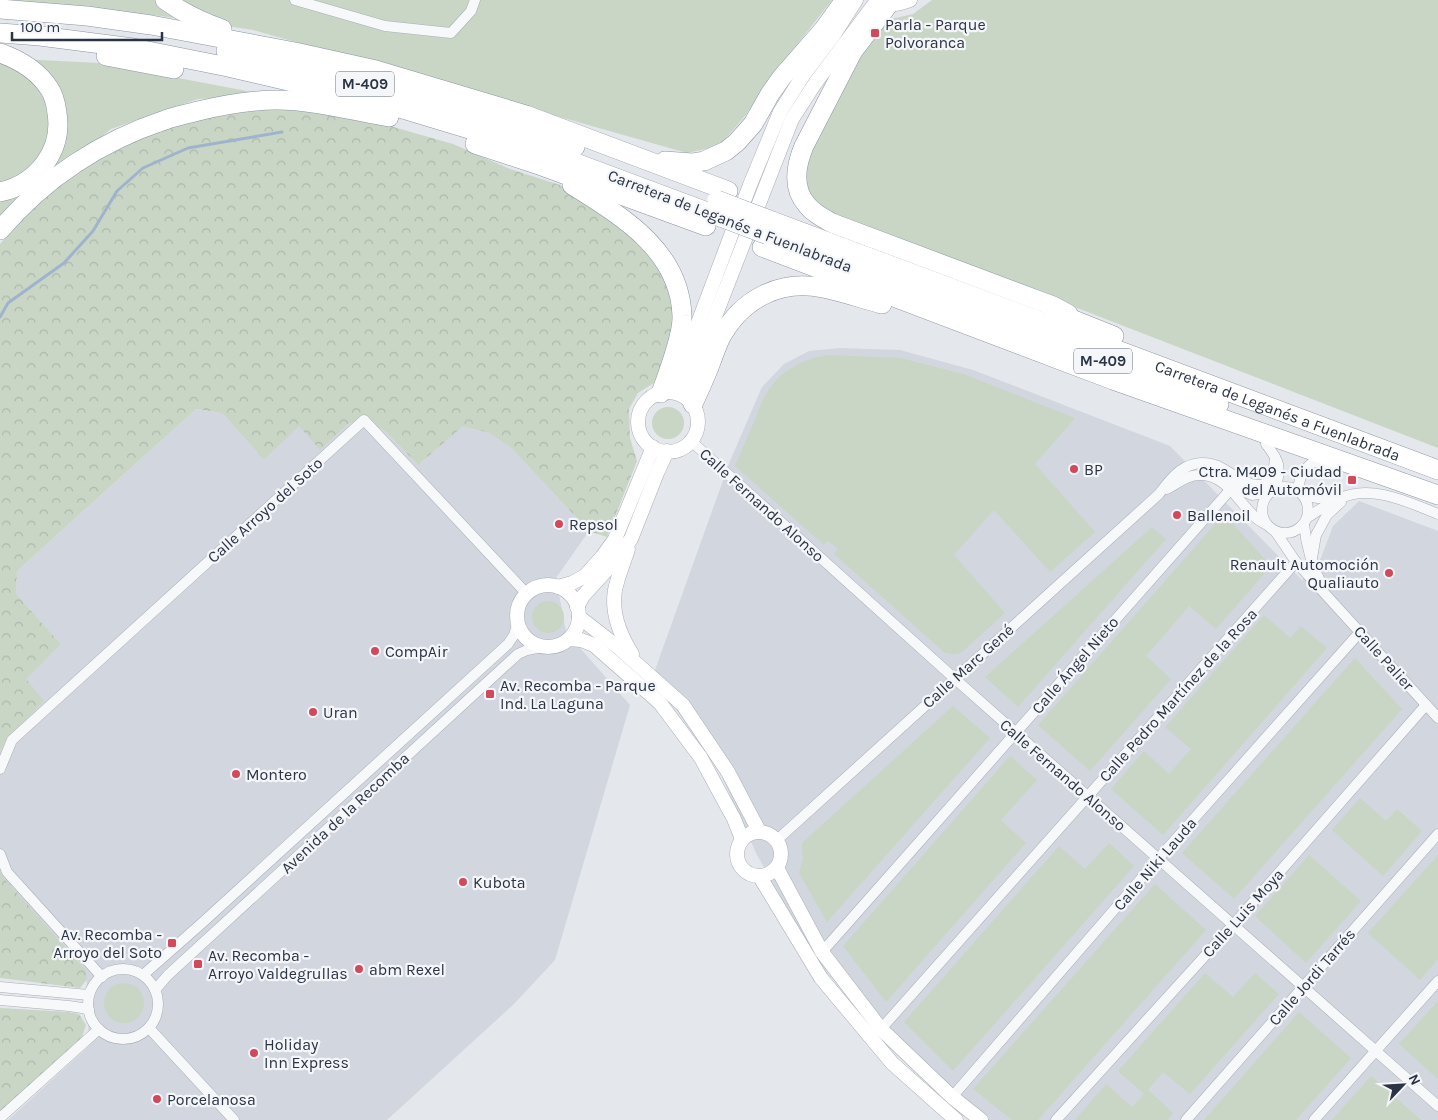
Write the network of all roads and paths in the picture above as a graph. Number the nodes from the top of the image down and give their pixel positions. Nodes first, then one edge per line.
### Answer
1 (13, 0) edge
2 (164, 0) edge
3 (295, 0) edge
4 (475, 0) edge
5 (844, 0) edge
6 (856, 0) edge
7 (910, 0) edge
8 (879, 2) edge
9 (0, 3) edge
10 (0, 9) edge
11 (0, 19) edge
12 (0, 34) edge
13 (0, 46) edge
14 (295, 52) junction
15 (0, 53) edge
16 (526, 115) junction
17 (389, 117) junction
18 (477, 144) junction
19 (0, 192) edge
20 (715, 207) junction
21 (770, 228) junction
22 (0, 230) edge
23 (1089, 325) junction
24 (994, 336) junction
25 (678, 396) junction
26 (691, 441) junction
27 (1266, 444) dead end
28 (653, 447) junction
29 (667, 452) junction
30 (1275, 456) junction
31 (1438, 459) edge
32 (1438, 470) edge
33 (1174, 476) junction
34 (1390, 478) junction
35 (1438, 486) edge
36 (1230, 490) junction
37 (1273, 490) junction
38 (1300, 492) junction
39 (1159, 494) junction
40 (1438, 495) edge
41 (1343, 497) junction
42 (1438, 514) edge
43 (1306, 521) junction
44 (1272, 528) junction
45 (631, 539) junction
46 (1296, 562) junction
47 (1312, 562) junction
48 (558, 587) junction
49 (527, 594) junction
50 (1330, 599) junction
51 (578, 612) junction
52 (518, 622) junction
53 (1360, 632) junction
54 (569, 639) junction
55 (542, 646) junction
56 (638, 665) junction
57 (954, 678) junction
58 (1426, 705) junction
59 (1438, 718) edge
60 (1015, 732) junction
61 (0, 769) edge
62 (1087, 796) junction
63 (760, 832) junction
64 (1438, 834) edge
65 (742, 839) junction
66 (777, 840) junction
67 (0, 854) edge
68 (1158, 859) junction
69 (777, 868) junction
70 (760, 877) junction
71 (1233, 925) junction
72 (822, 952) junction
73 (143, 975) junction
74 (102, 977) junction
75 (1438, 981) edge
76 (0, 987) edge
77 (1303, 987) junction
78 (155, 990) junction
79 (89, 995) junction
80 (0, 1000) edge
81 (89, 1010) junction
82 (149, 1028) junction
83 (99, 1029) junction
84 (881, 1029) junction
85 (1376, 1051) junction
86 (952, 1098) junction
87 (1438, 1106) edge
88 (0, 1118) edge
89 (234, 1120) edge
90 (956, 1120) edge
91 (981, 1120) edge
92 (1056, 1120) edge
93 (1186, 1120) edge
94 (1314, 1120) edge

1 - 9 highway
2 - 14 highway
3 - 4 street
5 - 16 highway, M-409
6 - 25 street
7 - 8 street
8 - 23 highway, M-409
8 - 25 street
10 - 14 highway, M-409
11 - 20 highway, Carretera de Leganés a Fuenlabrada / M-409
12 - 20 highway, Carretera de Leganés a Fuenlabrada / M-409
13 - 17 highway, M-409
14 - 16 highway, M-409
15 - 19 highway
16 - 20 highway, M-409
17 - 18 highway, M-409
17 - 22 highway
18 - 20 highway, M-409
18 - 25 highway, M-409
20 - 21 highway, Carretera de Leganés a Fuenlabrada / M-409, bridge
20 - 21 highway, M-409
21 - 23 highway, M-409
21 - 24 highway, M-409
21 - 32 highway, Carretera de Leganés a Fuenlabrada / M-409
21 - 35 highway, Carretera de Leganés a Fuenlabrada / M-409
23 - 31 highway, M-409
24 - 25 highway, M-409
24 - 34 highway, M-409
25 - 26 street
25 - 28 street
26 - 29 street
26 - 57 street, Calle Fernando Alonso
27 - 30 street
28 - 29 street
28 - 48 street
29 - 45 street
30 - 33 street
30 - 37 street
33 - 37 street
33 - 39 street
34 - 38 street
34 - 40 highway, M-409
36 - 39 street, Calle Palier
36 - 44 street, Calle Palier
36 - 60 street, Calle Ángel Nieto
37 - 38 street
37 - 44 street
38 - 41 street
38 - 43 street
39 - 57 street, Calle Marc Gené
41 - 42 street
41 - 43 street
41 - 47 street
43 - 44 street
43 - 47 street, Calle Palier
44 - 46 street, Calle Palier
45 - 51 street
45 - 56 street
46 - 50 street, Calle Palier
46 - 62 street, Calle Pedro Martínez de la Rosa
47 - 50 street, Calle Palier
48 - 49 street
48 - 51 street
49 - 52 street
49 - 61 street, Calle Arroyo del Soto
50 - 53 street, Calle Palier
51 - 54 street
51 - 56 street
52 - 55 street
52 - 73 street, Avenida de la Recomba
53 - 58 street, Calle Palier
53 - 68 street, Calle Niki Lauda
54 - 55 street
54 - 65 street
55 - 78 street, Avenida de la Recomba
56 - 63 street
57 - 60 street, Calle Fernando Alonso
57 - 66 street, Calle Marc Gené
58 - 59 street, Calle Palier
58 - 71 street, Calle Luis Moya
60 - 62 street, Calle Fernando Alonso
60 - 72 street, Calle Ángel Nieto
62 - 68 street, Calle Fernando Alonso
62 - 84 street, Calle Pedro Martínez de la Rosa
63 - 65 street
63 - 66 street
64 - 77 street, Calle Jordi Tarrés
65 - 70 street
66 - 69 street
67 - 74 street
68 - 71 street, Calle Fernando Alonso
68 - 86 street, Calle Niki Lauda
69 - 70 street
69 - 72 street
70 - 90 street
71 - 77 street, Calle Fernando Alonso
71 - 92 street, Calle Luis Moya
72 - 84 street
73 - 74 street
73 - 78 street
74 - 79 street
75 - 85 street
76 - 79 street
77 - 85 street, Calle Fernando Alonso
77 - 93 street, Calle Jordi Tarrés
78 - 82 street
79 - 81 street
80 - 81 street
81 - 83 street
82 - 83 street
82 - 89 street
83 - 88 street
84 - 86 street
85 - 87 street, Calle Fernando Alonso
85 - 94 street
86 - 91 street

